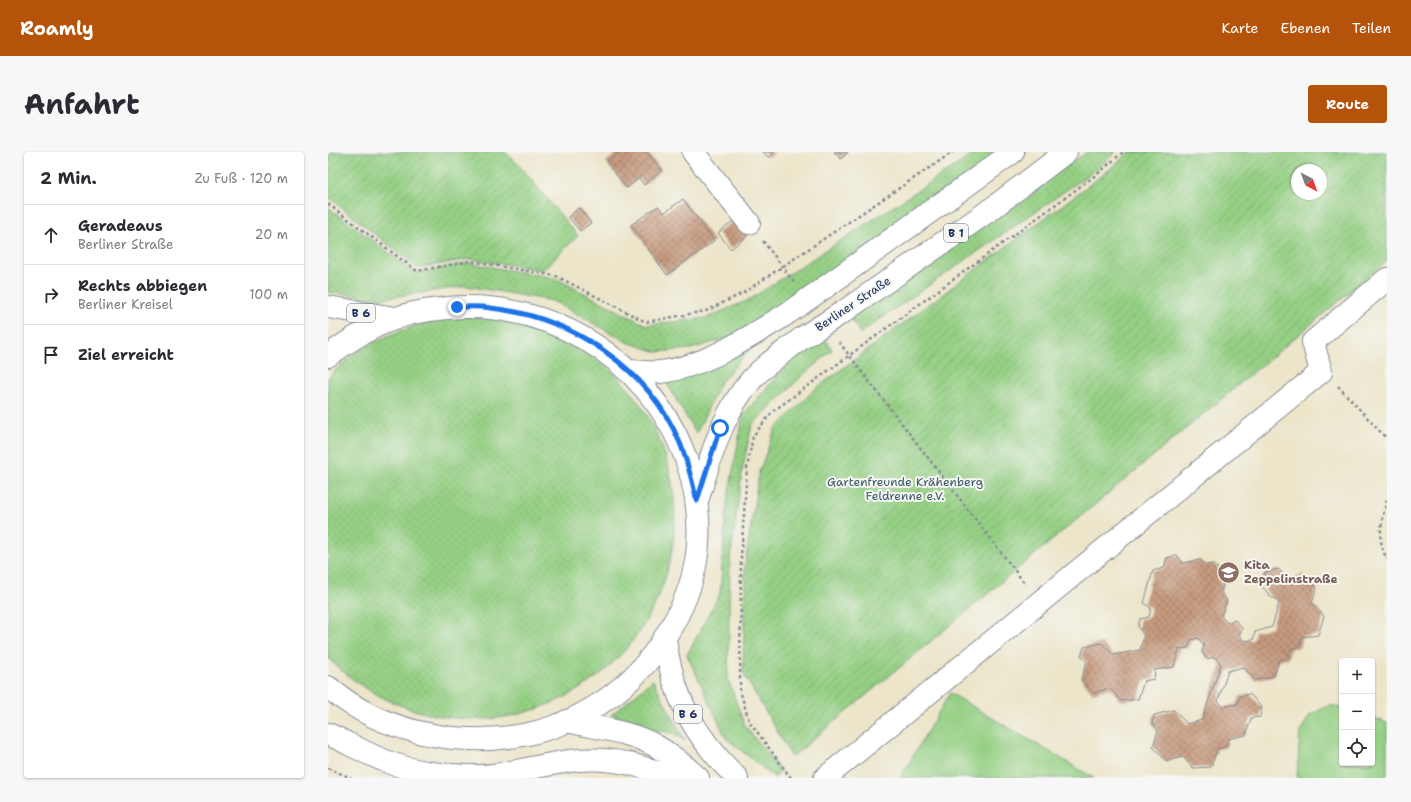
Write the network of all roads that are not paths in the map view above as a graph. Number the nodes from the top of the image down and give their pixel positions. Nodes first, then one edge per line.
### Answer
1 (693, 152) edge
2 (1013, 152) edge
3 (1066, 152) edge
4 (749, 223) road end
5 (1387, 279) edge
6 (328, 307) edge
7 (395, 318) junction
8 (328, 356) edge
9 (629, 371) junction
10 (697, 501) junction
11 (665, 638) junction
12 (329, 688) edge
13 (567, 721) junction
14 (328, 734) edge
15 (673, 778) edge
16 (698, 778) edge
17 (736, 778) edge
18 (825, 778) edge

1 - 4 main road
2 - 9 main road, B 1, bridge
3 - 10 main road, Berliner Straße / B 1, bridge
5 - 18 main road
6 - 7 main road, B 6
7 - 8 main road
7 - 9 main road
9 - 10 main road
10 - 11 main road
11 - 13 main road
11 - 17 main road, B 6
12 - 13 main road
13 - 16 main road
14 - 15 main road

